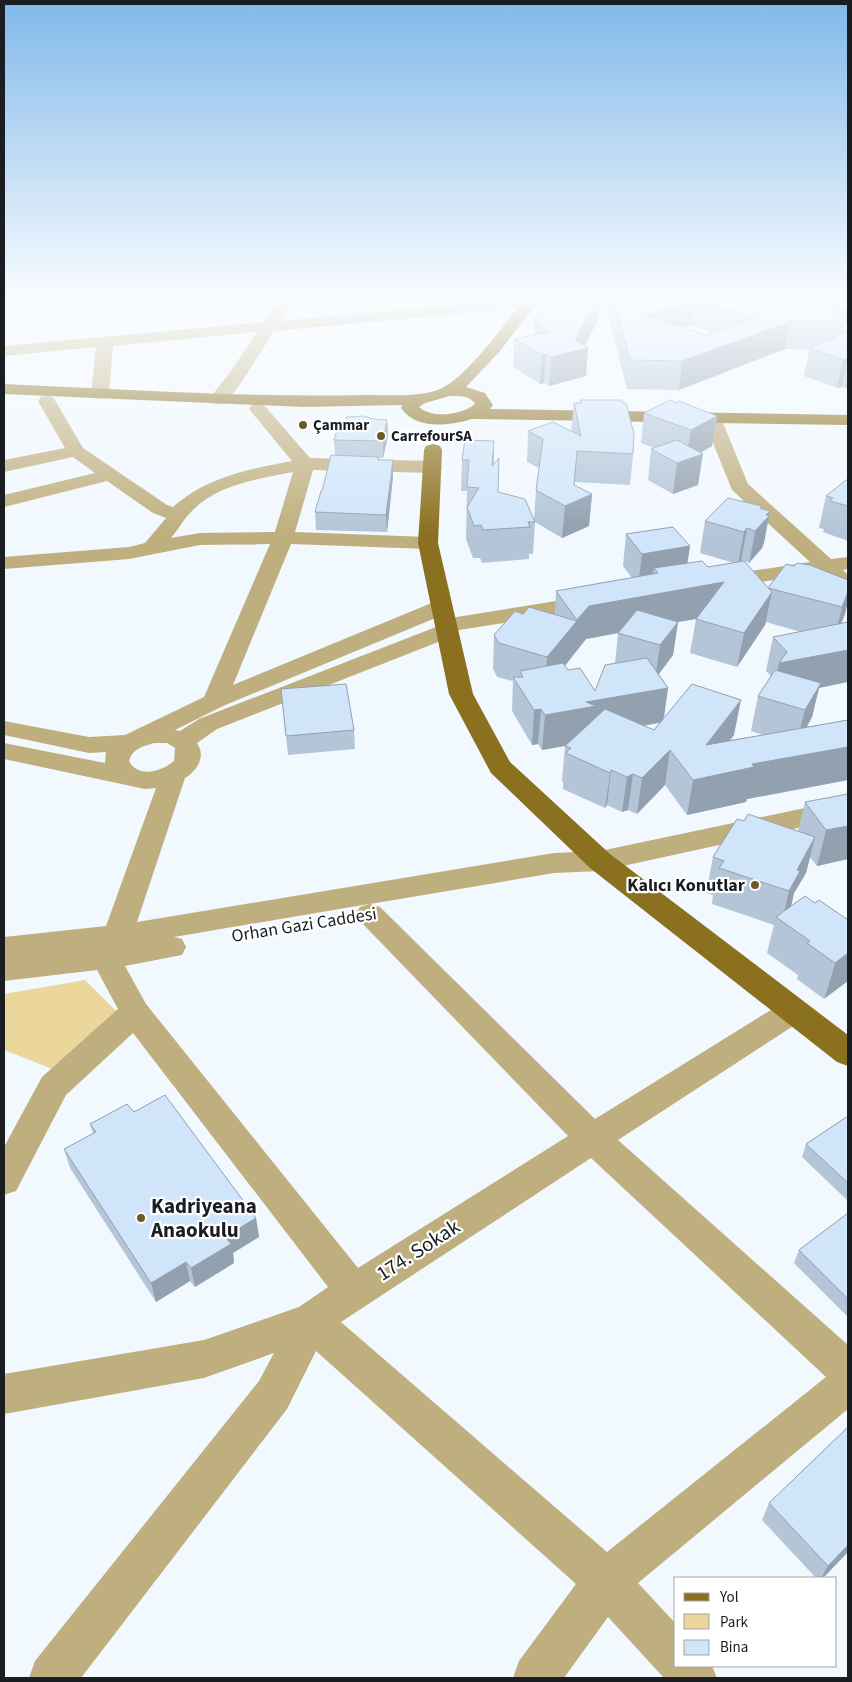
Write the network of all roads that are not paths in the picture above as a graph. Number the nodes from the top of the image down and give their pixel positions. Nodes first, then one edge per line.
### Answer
1 (102, 376) edge
2 (236, 376) edge
3 (468, 376) edge
4 (485, 376) edge
5 (4, 389) edge
6 (450, 391) junction
7 (100, 394) junction
8 (4, 398) edge
9 (480, 398) junction
10 (218, 399) junction
11 (46, 401) junction
12 (258, 409) junction
13 (416, 409) junction
14 (848, 411) edge
15 (460, 416) junction
16 (712, 418) junction
17 (848, 420) edge
18 (76, 451) junction
19 (433, 459) junction
20 (306, 464) junction
21 (4, 466) edge
22 (110, 475) junction
23 (4, 501) edge
24 (178, 515) junction
25 (283, 538) junction
26 (428, 544) junction
27 (152, 547) junction
28 (4, 562) edge
29 (841, 571) edge
30 (701, 589) edge
31 (613, 603) edge
32 (446, 624) junction
33 (214, 701) junction
34 (4, 728) edge
35 (134, 740) junction
36 (182, 741) junction
37 (4, 751) edge
38 (173, 775) junction
39 (126, 776) junction
40 (848, 808) edge
41 (600, 861) junction
42 (370, 914) junction
43 (112, 947) junction
44 (4, 948) edge
45 (4, 970) edge
46 (793, 1011) junction
47 (135, 1012) junction
48 (848, 1053) edge
49 (592, 1138) junction
50 (4, 1180) edge
51 (354, 1290) junction
52 (311, 1321) junction
53 (848, 1371) edge
54 (848, 1384) edge
55 (4, 1394) edge
56 (606, 1581) junction
57 (674, 1657) edge
58 (683, 1667) edge
59 (52, 1678) edge
60 (536, 1678) edge
61 (694, 1678) edge

1 - 7 street
2 - 10 street
3 - 6 main road
4 - 9 main road
5 - 7 main road
6 - 9 main road
6 - 13 main road
7 - 10 main road
8 - 11 main road
9 - 14 main road
9 - 15 main road
10 - 13 main road
11 - 12 main road
11 - 18 street
12 - 13 main road
12 - 20 street
13 - 15 main road
13 - 19 main road
15 - 16 main road
15 - 19 main road
16 - 17 main road
16 - 29 street
18 - 21 street
18 - 22 street
19 - 20 street
19 - 26 main road
20 - 24 street
20 - 25 street
22 - 23 street
22 - 24 street
24 - 27 street
25 - 26 street
25 - 27 street
25 - 33 street
26 - 32 main road
27 - 28 street
29 - 30 street
31 - 32 street
32 - 33 street
32 - 36 street
32 - 41 main road
33 - 35 street
34 - 35 street
35 - 36 street
35 - 39 street
36 - 38 street
37 - 39 street
38 - 39 street
38 - 43 street
40 - 41 street
41 - 42 street, Orhan Gazi Caddesi
41 - 43 street
41 - 46 main road
42 - 43 street, Orhan Gazi Caddesi
42 - 49 street
43 - 44 street
43 - 45 street, Orhan Gazi Caddesi
43 - 47 street
46 - 48 main road
46 - 49 street, 174. Sokak
47 - 50 street
47 - 51 street
49 - 51 street, 174. Sokak
49 - 53 street
51 - 52 street, 174. Sokak
52 - 55 street, 174. Sokak
52 - 56 street
52 - 59 street
54 - 56 street
56 - 57 street
56 - 60 street
58 - 61 street

